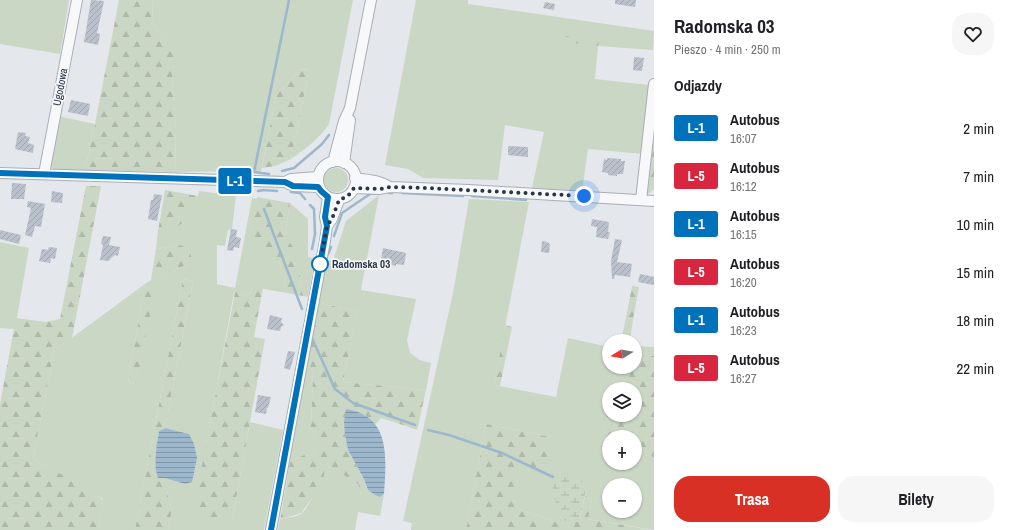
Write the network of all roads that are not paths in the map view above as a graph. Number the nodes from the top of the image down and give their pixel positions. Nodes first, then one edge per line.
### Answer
1 (77, 0) edge
2 (371, 0) edge
3 (654, 84) edge
4 (350, 108) junction
5 (333, 162) junction
6 (344, 163) junction
7 (0, 173) edge
8 (44, 174) junction
9 (318, 182) junction
10 (355, 183) junction
11 (328, 197) junction
12 (339, 200) junction
13 (641, 200) junction
14 (654, 201) edge
15 (327, 226) junction
16 (271, 530) edge

1 - 8 street, Ugodowa
2 - 4 street
3 - 13 street
4 - 5 street
4 - 6 street
5 - 6 street
5 - 9 street
6 - 10 street
7 - 8 street
8 - 9 street
9 - 11 street
10 - 12 street
10 - 13 street
11 - 12 street
11 - 15 street
12 - 15 street
13 - 14 street
15 - 16 street

